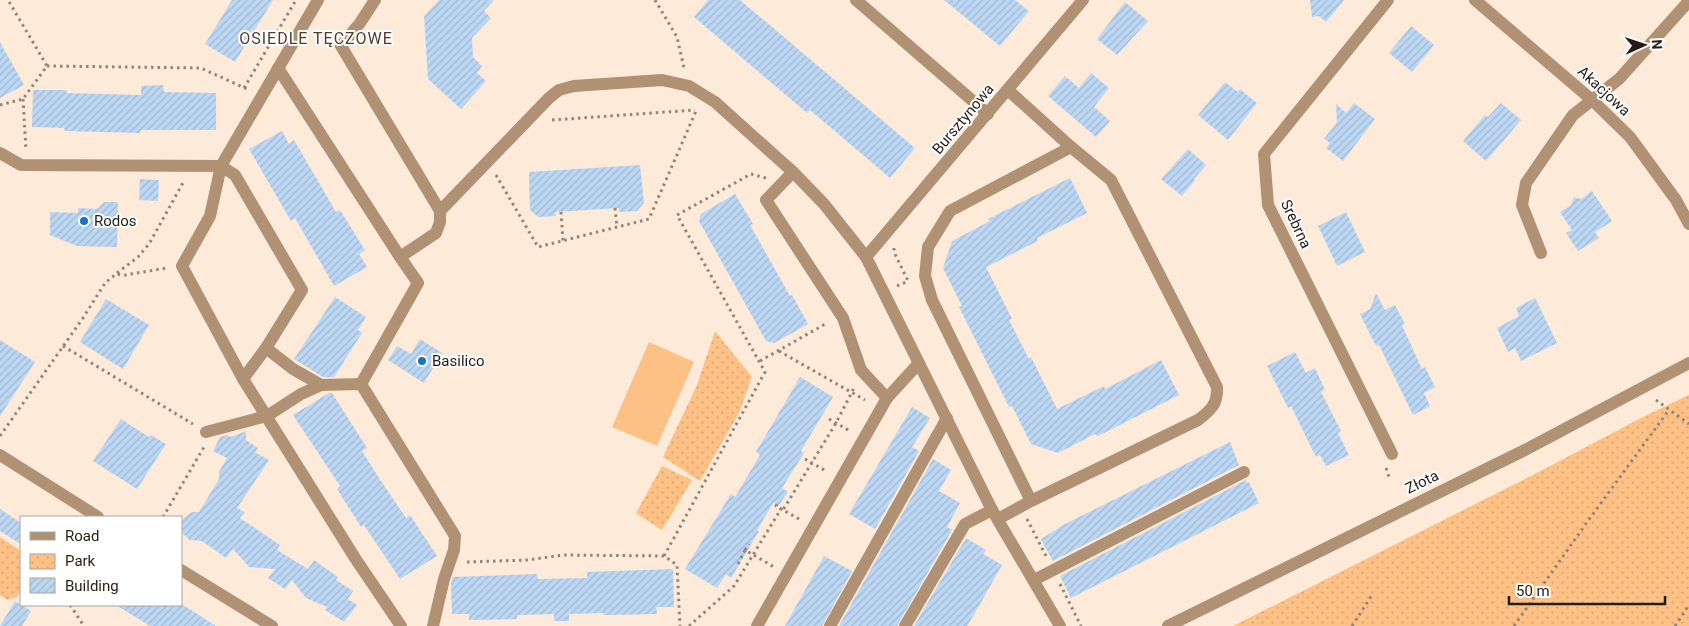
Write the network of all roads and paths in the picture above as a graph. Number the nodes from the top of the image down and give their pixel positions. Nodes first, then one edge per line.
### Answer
1 (8, 0) edge
2 (296, 0) edge
3 (318, 0) edge
4 (375, 0) edge
5 (655, 0) edge
6 (856, 0) edge
7 (1083, 0) edge
8 (1388, 0) edge
9 (1475, 0) edge
10 (1689, 1) edge
11 (47, 66) junction
12 (278, 68) junction
13 (686, 74) dead end
14 (244, 88) junction
15 (1008, 90) junction
16 (262, 96) junction
17 (23, 99) junction
18 (1592, 100) junction
19 (693, 101) dead end
20 (0, 105) edge
21 (696, 110) junction
22 (702, 114) dead end
23 (988, 114) junction
24 (546, 120) dead end
25 (25, 129) dead end
26 (1071, 147) junction
27 (0, 153) edge
28 (192, 166) junction
29 (221, 166) junction
30 (493, 170) dead end
31 (793, 172) junction
32 (781, 185) junction
33 (615, 208) dead end
34 (440, 211) junction
35 (561, 212) dead end
36 (1689, 224) edge
37 (617, 227) junction
38 (563, 241) junction
39 (1540, 253) dead end
40 (400, 257) junction
41 (866, 257) junction
42 (182, 266) junction
43 (116, 274) junction
44 (841, 315) junction
45 (63, 346) junction
46 (266, 348) junction
47 (779, 351) junction
48 (760, 361) junction
49 (919, 363) junction
50 (1689, 363) edge
51 (861, 370) junction
52 (243, 379) junction
53 (361, 384) junction
54 (321, 385) junction
55 (852, 393) junction
56 (887, 398) junction
57 (1653, 398) dead end
58 (880, 409) junction
59 (1669, 410) junction
60 (267, 416) junction
61 (947, 418) junction
62 (829, 419) dead end
63 (836, 423) junction
64 (1689, 424) edge
65 (206, 432) junction
66 (0, 436) edge
67 (864, 439) junction
68 (1392, 454) dead end
69 (0, 455) edge
70 (806, 459) dead end
71 (812, 462) junction
72 (1244, 472) dead end
73 (840, 480) junction
74 (1031, 501) junction
75 (777, 504) dead end
76 (782, 509) junction
77 (995, 514) junction
78 (96, 516) edge
79 (164, 516) edge
80 (813, 526) junction
81 (749, 544) dead end
82 (745, 550) junction
83 (753, 555) junction
84 (664, 556) junction
85 (451, 562) junction
86 (738, 564) dead end
87 (182, 571) edge
88 (786, 574) junction
89 (1034, 580) junction
90 (1372, 595) dead end
91 (1689, 605) edge
92 (71, 606) edge
93 (84, 626) edge
94 (272, 626) edge
95 (401, 626) edge
96 (433, 626) edge
97 (680, 626) edge
98 (689, 626) edge
99 (757, 626) edge
100 (830, 626) edge
101 (905, 626) edge
102 (1060, 626) edge
103 (1168, 626) edge
104 (1352, 626) edge
105 (1514, 626) edge
106 (1675, 626) edge

1 - 11 path
2 - 14 path
3 - 12 street
4 - 34 street
5 - 13 path
6 - 23 street
7 - 15 street, Bursztynowa
8 - 68 street, Srebrna
9 - 18 street, Akacjowa
10 - 18 street
11 - 14 path
11 - 17 path
12 - 16 street
12 - 40 street
14 - 16 path
15 - 23 street, Bursztynowa
15 - 26 street
16 - 29 street
17 - 20 path
17 - 25 path
18 - 36 street, Akacjowa
18 - 39 street
19 - 21 path
21 - 22 path
21 - 24 path
21 - 37 path
23 - 41 street, Bursztynowa
26 - 74 street
26 - 74 street
27 - 28 street
28 - 29 street
28 - 43 path
29 - 42 street
29 - 46 street
30 - 38 path
31 - 32 street
31 - 34 street
31 - 41 street
32 - 44 street
32 - 48 path
33 - 37 path
34 - 40 street
35 - 38 path
37 - 38 path
40 - 53 street
41 - 49 street
42 - 43 path
42 - 52 street
43 - 45 path
44 - 47 path
44 - 51 street
45 - 65 path
45 - 66 path
46 - 52 street
46 - 54 street
47 - 48 path
47 - 55 path
48 - 84 path
49 - 56 street
49 - 61 street
50 - 103 street, Złota
51 - 55 path
51 - 56 street
52 - 60 street
53 - 54 street
53 - 85 street
54 - 60 street
55 - 58 path
55 - 63 path
56 - 58 street
57 - 59 path
58 - 67 street
59 - 64 path
59 - 105 path
60 - 65 street
60 - 95 street
61 - 77 street
61 - 100 street
62 - 63 path
63 - 67 path
63 - 71 path
65 - 79 path
67 - 73 street
69 - 78 street
70 - 71 path
71 - 73 path
71 - 76 path
72 - 89 street
73 - 80 street
74 - 77 street
75 - 76 path
76 - 80 path
76 - 83 path
77 - 89 street
77 - 101 street
80 - 88 street
81 - 82 path
82 - 83 path
82 - 86 path
83 - 88 path
83 - 98 path
84 - 85 path
84 - 97 path
85 - 96 street
87 - 94 street
88 - 99 street
89 - 102 street
90 - 104 path
91 - 106 path
92 - 93 path

